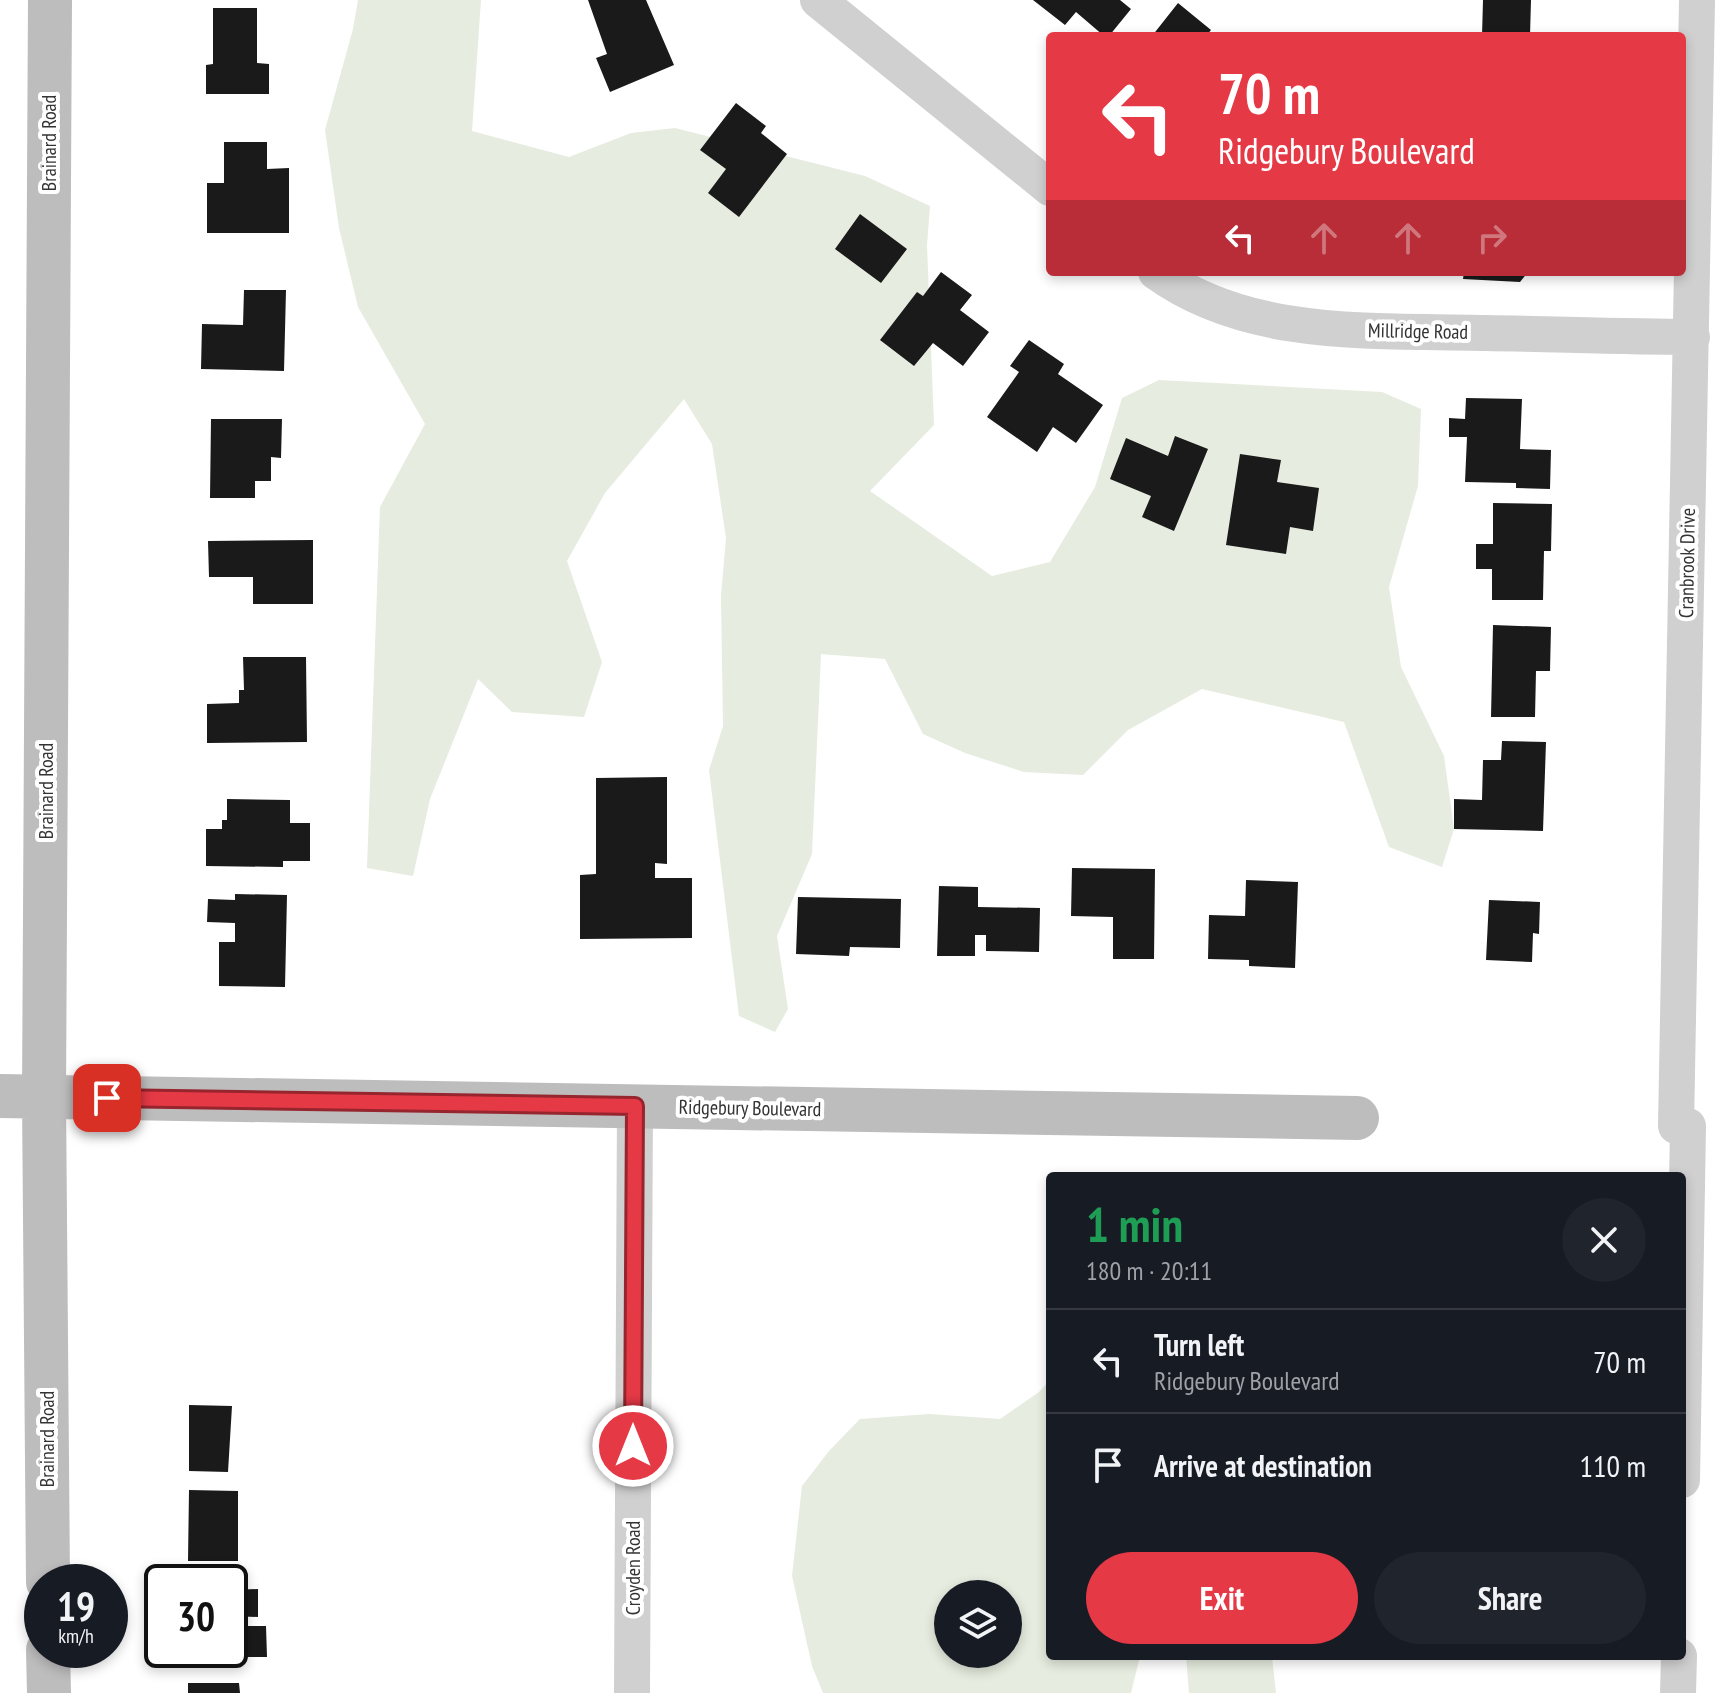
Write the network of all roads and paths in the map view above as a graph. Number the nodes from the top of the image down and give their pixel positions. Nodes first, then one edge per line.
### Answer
1 (50, 0) edge
2 (818, 0) edge
3 (1697, 0) edge
4 (1046, 185) edge
5 (1162, 276) edge
6 (1692, 337) junction
7 (0, 1096) edge
8 (44, 1097) junction
9 (635, 1106) junction
10 (1357, 1118) dead end
11 (1682, 1172) edge
12 (48, 1564) edge
13 (1679, 1660) edge
14 (48, 1668) edge
15 (49, 1693) edge
16 (632, 1693) edge
17 (1678, 1693) edge

1 - 8 street, Brainard Road
2 - 4 street
3 - 6 street, Cranbrook Drive
5 - 6 street, Millridge Road
6 - 11 street, Cranbrook Drive
7 - 8 street, Ridgebury Boulevard
8 - 9 street, Ridgebury Boulevard
8 - 12 street, Brainard Road
9 - 10 street, Ridgebury Boulevard
9 - 16 street, Croyden Road
13 - 17 street
14 - 15 street

